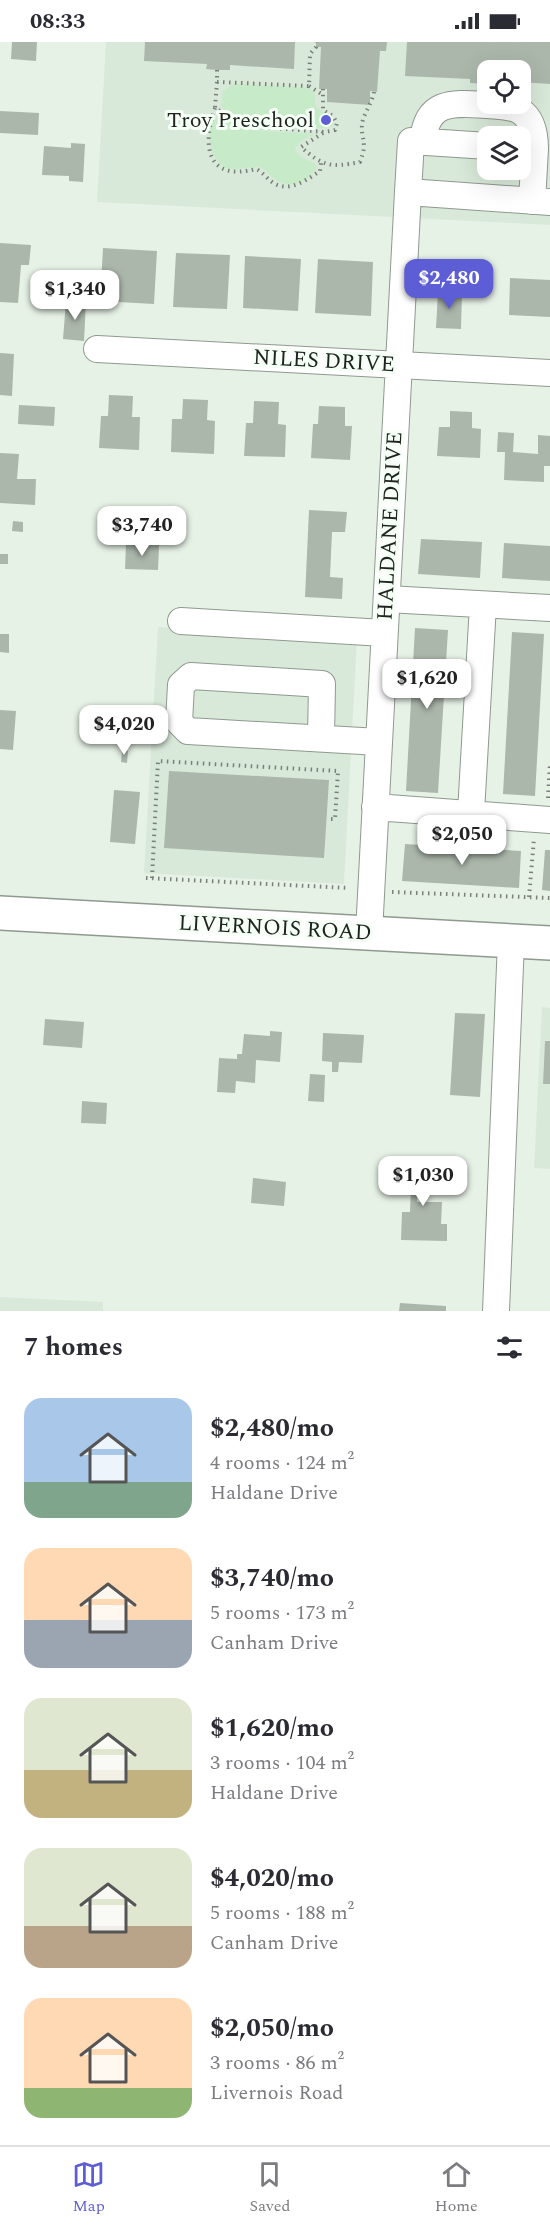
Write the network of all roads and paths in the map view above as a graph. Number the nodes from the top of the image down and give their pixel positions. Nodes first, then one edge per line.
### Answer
1 (316, 42) edge
2 (217, 70) dead end
3 (217, 82) junction
4 (309, 86) junction
5 (323, 89) dead end
6 (374, 92) dead end
7 (323, 95) junction
8 (215, 108) junction
9 (531, 126) edge
10 (325, 132) junction
11 (423, 142) junction
12 (477, 145) edge
13 (531, 160) edge
14 (321, 164) junction
15 (408, 192) junction
16 (541, 202) edge
17 (97, 349) dead end
18 (400, 365) junction
19 (550, 373) edge
20 (387, 599) junction
21 (483, 605) junction
22 (550, 608) edge
23 (181, 621) dead end
24 (384, 633) junction
25 (321, 738) junction
26 (379, 742) junction
27 (550, 762) edge
28 (375, 807) junction
29 (471, 812) junction
30 (544, 818) edge
31 (329, 819) dead end
32 (146, 878) dead end
33 (152, 879) junction
34 (352, 890) dead end
35 (383, 893) dead end
36 (529, 897) junction
37 (550, 898) edge
38 (0, 913) edge
39 (369, 933) junction
40 (511, 941) junction
41 (550, 943) edge
42 (496, 1311) edge

1 - 4 path
2 - 3 path
3 - 4 path
3 - 8 path
4 - 7 path
5 - 7 path
6 - 14 path
7 - 10 path
8 - 10 path
8 - 14 path
9 - 11 street
10 - 14 path
11 - 12 street
11 - 15 street, HALDANE DRIVE
13 - 16 street
15 - 16 street
15 - 18 street, HALDANE DRIVE
17 - 18 street, NILES DRIVE
18 - 19 street, NILES DRIVE
18 - 20 street, HALDANE DRIVE
20 - 21 street
20 - 24 street, HALDANE DRIVE
21 - 22 street
21 - 29 street
23 - 24 street
24 - 26 street, HALDANE DRIVE
25 - 25 street
25 - 26 street
26 - 28 street, HALDANE DRIVE
27 - 30 path
28 - 29 street
28 - 39 street, HALDANE DRIVE
29 - 30 street
30 - 36 path
31 - 33 path
32 - 33 path
33 - 34 path
35 - 36 path
36 - 37 path
38 - 39 main road, LIVERNOIS ROAD
39 - 40 main road, LIVERNOIS ROAD
40 - 41 main road, LIVERNOIS ROAD
40 - 42 street

